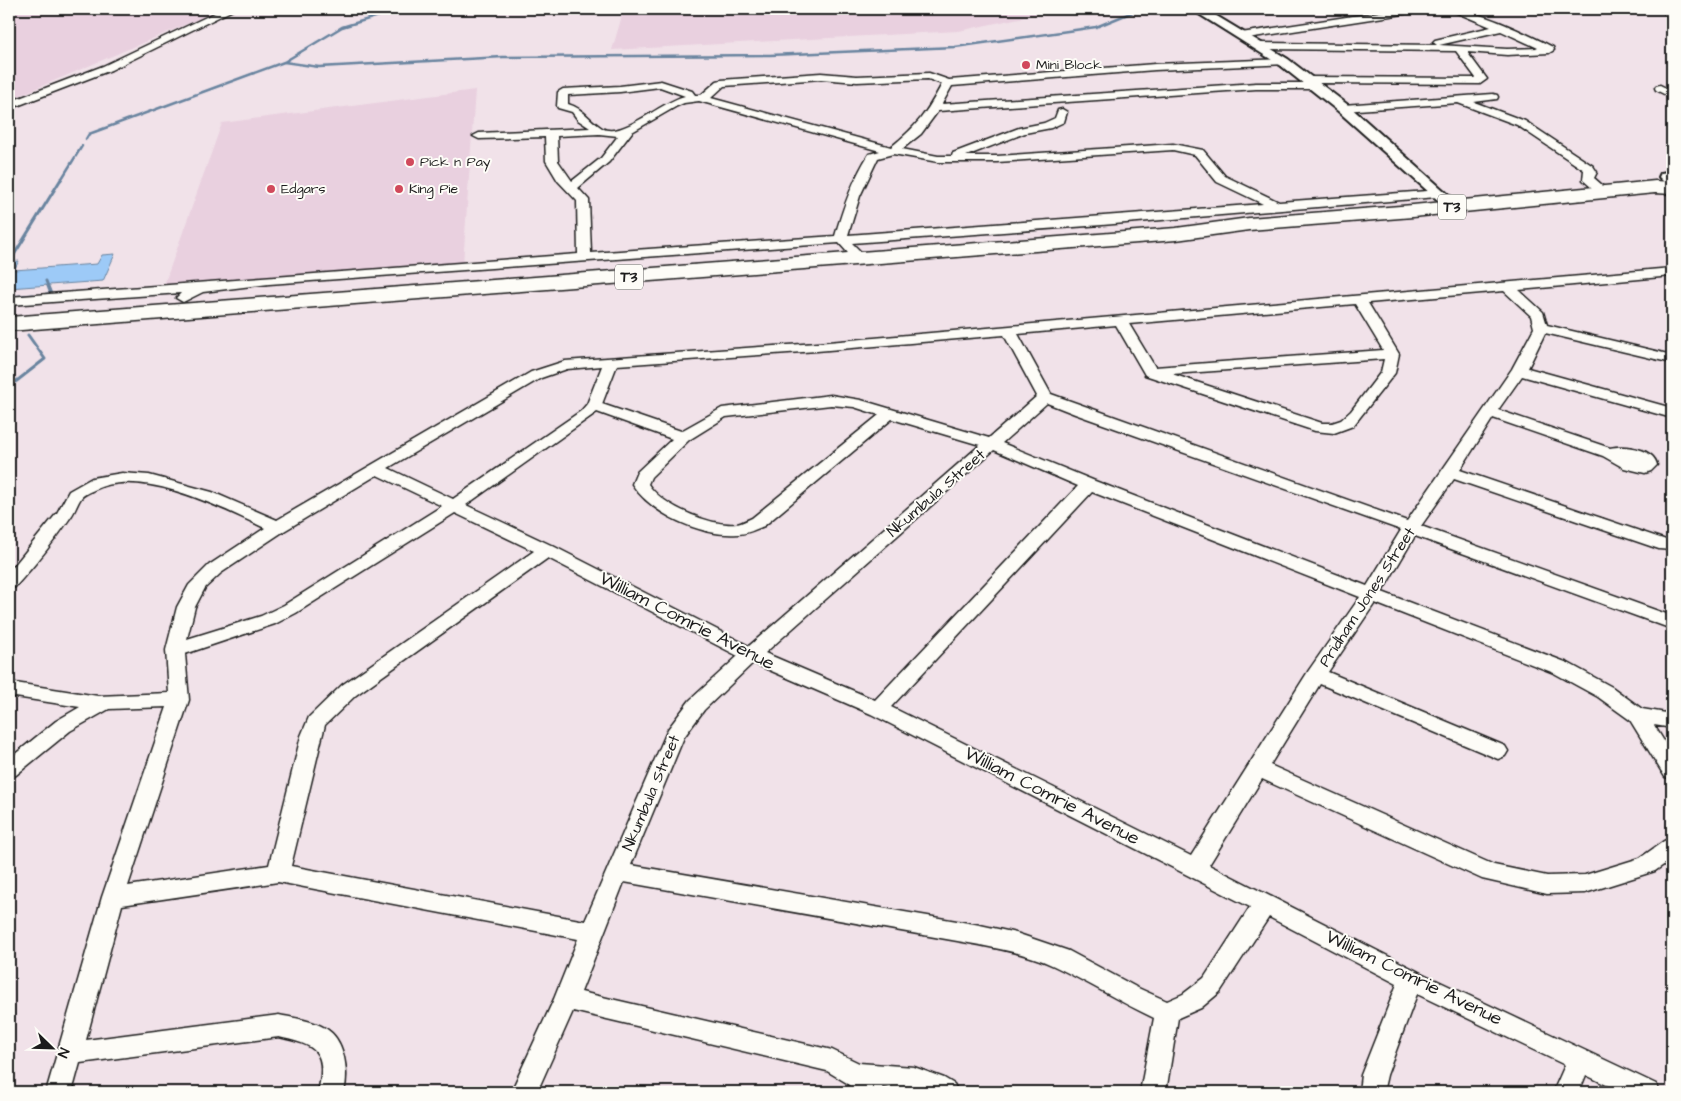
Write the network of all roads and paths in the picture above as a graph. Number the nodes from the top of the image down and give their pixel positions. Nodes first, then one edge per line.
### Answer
1 (230, 9) edge
2 (1197, 9) edge
3 (1416, 9) edge
4 (1453, 9) edge
5 (1664, 9) edge
6 (1672, 15) edge
7 (1502, 28) junction
8 (1241, 36) junction
9 (1258, 46) junction
10 (1408, 48) junction
11 (1460, 49) junction
12 (1284, 62) junction
13 (948, 83) junction
14 (1311, 83) junction
15 (1660, 88) dead end
16 (1672, 96) edge
17 (1493, 97) dead end
18 (691, 98) junction
19 (703, 99) junction
20 (1459, 100) junction
21 (9, 106) edge
22 (935, 108) junction
23 (1344, 108) junction
24 (1062, 112) dead end
25 (628, 130) junction
26 (599, 131) junction
27 (551, 133) junction
28 (480, 136) dead end
29 (893, 152) junction
30 (946, 160) junction
31 (1664, 185) edge
32 (571, 188) junction
33 (1604, 192) junction
34 (1437, 194) junction
35 (1512, 202) junction
36 (1280, 207) junction
37 (1454, 207) junction
38 (1413, 211) junction
39 (851, 248) junction
40 (585, 258) junction
41 (1672, 272) edge
42 (1507, 286) junction
43 (191, 293) junction
44 (1360, 300) junction
45 (9, 301) edge
46 (9, 311) edge
47 (1120, 320) junction
48 (9, 324) edge
49 (1541, 328) junction
50 (1009, 330) junction
51 (1392, 354) junction
52 (1672, 359) edge
53 (610, 363) junction
54 (1519, 370) junction
55 (1150, 372) junction
56 (1045, 397) junction
57 (594, 406) junction
58 (1489, 412) junction
59 (1672, 413) edge
60 (889, 414) junction
61 (683, 437) junction
62 (992, 444) junction
63 (1609, 453) dead end
64 (377, 469) junction
65 (1450, 472) junction
66 (1089, 485) junction
67 (454, 506) junction
68 (278, 527) junction
69 (1411, 528) junction
70 (1672, 545) edge
71 (547, 550) junction
72 (9, 583) edge
73 (1371, 595) junction
74 (1672, 623) edge
75 (175, 650) junction
76 (752, 655) junction
77 (1316, 675) junction
78 (9, 689) edge
79 (179, 700) junction
80 (102, 704) junction
81 (878, 709) junction
82 (1637, 715) junction
83 (1672, 721) edge
84 (1498, 750) dead end
85 (1258, 768) junction
86 (9, 770) edge
87 (1672, 771) edge
88 (1672, 847) edge
89 (1195, 868) junction
90 (618, 872) junction
91 (278, 874) junction
92 (113, 897) junction
93 (1265, 904) junction
94 (592, 932) junction
95 (1411, 979) junction
96 (566, 999) junction
97 (1167, 1012) junction
98 (69, 1053) junction
99 (1581, 1059) junction
100 (864, 1083) edge
101 (59, 1092) edge
102 (331, 1092) edge
103 (524, 1092) edge
104 (945, 1092) edge
105 (1153, 1092) edge
106 (1373, 1092) edge
107 (1566, 1092) edge
108 (1648, 1092) edge

1 - 21 street
2 - 8 street
3 - 8 street
4 - 7 street
5 - 6 street
7 - 10 street
7 - 11 street
8 - 9 street
9 - 10 street
9 - 12 street
10 - 11 street
11 - 14 street
12 - 13 street
12 - 14 street
13 - 19 street
13 - 22 street
14 - 22 street
14 - 23 street
15 - 16 street
17 - 20 street
18 - 19 street
18 - 25 street
18 - 26 street
19 - 29 street
20 - 23 street
20 - 33 street
22 - 29 street
23 - 34 street
24 - 30 street
25 - 26 street
25 - 32 street
26 - 27 street
27 - 28 street
27 - 32 street
29 - 30 street
29 - 39 street
30 - 36 street
31 - 33 highway, T3
32 - 40 street
33 - 35 highway, T3
34 - 35 highway
34 - 36 street
34 - 37 street
34 - 38 highway
35 - 37 highway, T3
36 - 39 street
37 - 38 highway, T3
38 - 39 highway, T3
39 - 40 street
39 - 43 highway, T3
39 - 48 highway, T3
40 - 43 street
41 - 42 street
42 - 44 street
42 - 49 street
43 - 45 street
43 - 46 highway, T3
44 - 47 street
44 - 51 street
47 - 50 street
47 - 55 street
49 - 52 street
49 - 54 street, Pridham Jones Street
50 - 53 street
50 - 56 street
51 - 55 street
51 - 55 street
53 - 57 street
53 - 64 street
54 - 58 street, Pridham Jones Street
54 - 59 street
56 - 62 street, Nkumbula Street
56 - 69 street
57 - 61 street
57 - 67 street
58 - 63 street
58 - 65 street, Pridham Jones Street
60 - 61 street
60 - 61 street
60 - 62 street
62 - 66 street
62 - 76 street, Nkumbula Street
64 - 67 street, William Comrie Avenue
64 - 68 street
65 - 69 street, Pridham Jones Street
65 - 70 street
66 - 73 street
66 - 81 street
67 - 71 street, William Comrie Avenue
67 - 75 street
68 - 72 street
68 - 75 street
69 - 73 street, Pridham Jones Street
69 - 74 street
71 - 76 street, William Comrie Avenue
71 - 91 street
73 - 77 street, Pridham Jones Street
73 - 82 street
75 - 79 street
76 - 81 street, William Comrie Avenue
76 - 90 street, Nkumbula Street
77 - 84 street
77 - 85 street, Pridham Jones Street
78 - 80 street
79 - 80 street
79 - 92 street
80 - 86 street
81 - 89 street, William Comrie Avenue
82 - 83 street
82 - 87 street
85 - 88 street
85 - 89 street, Pridham Jones Street
89 - 93 street, William Comrie Avenue
90 - 94 street, Nkumbula Street
90 - 97 street
91 - 92 street
91 - 94 street
92 - 98 street
93 - 95 street, William Comrie Avenue
93 - 97 street
94 - 96 street, Nkumbula Street
95 - 99 street, William Comrie Avenue
95 - 106 street
96 - 100 street
96 - 103 street, Nkumbula Street
97 - 105 street
98 - 101 street
98 - 102 street
99 - 107 street
99 - 108 street, William Comrie Avenue
100 - 104 street

